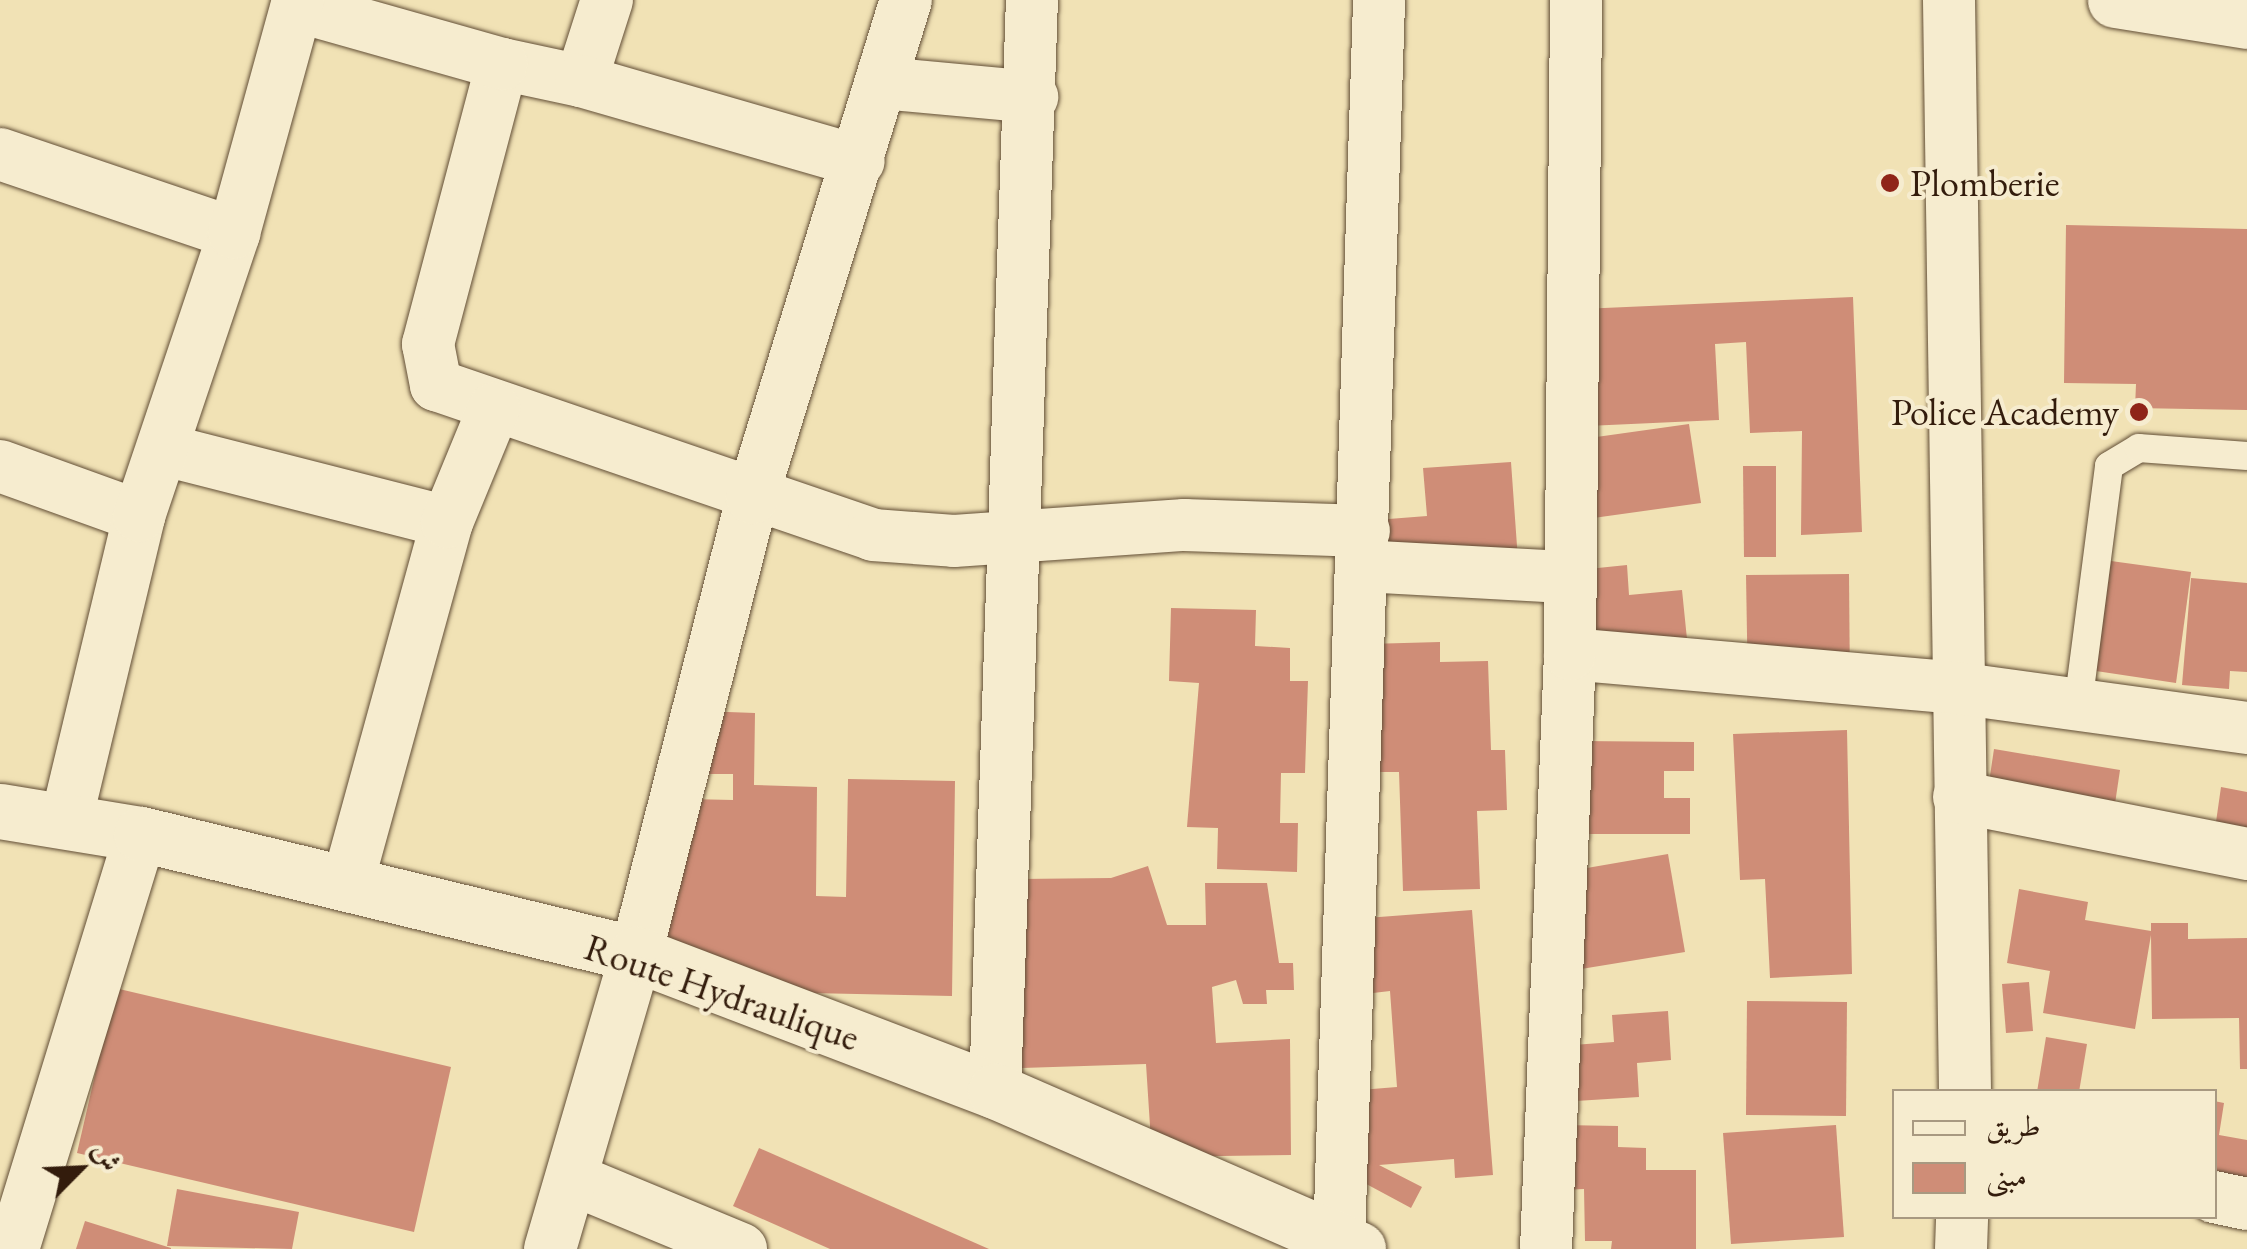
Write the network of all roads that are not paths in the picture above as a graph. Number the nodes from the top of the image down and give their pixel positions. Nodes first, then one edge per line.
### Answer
1 (607, 0) edge
2 (906, 0) edge
3 (1032, 0) edge
4 (1379, 0) edge
5 (1576, 0) edge
6 (1949, 0) edge
7 (2115, 0) edge
8 (297, 3) edge
9 (2247, 21) edge
10 (502, 64) junction
11 (581, 81) junction
12 (882, 82) junction
13 (1032, 97) junction
14 (0, 154) edge
15 (858, 161) junction
16 (234, 233) junction
17 (494, 408) junction
18 (165, 450) junction
19 (2247, 456) edge
20 (0, 466) edge
21 (752, 498) junction
22 (139, 516) junction
23 (447, 522) junction
24 (1009, 538) junction
25 (1363, 549) junction
26 (1566, 577) junction
27 (1570, 654) junction
28 (1956, 688) junction
29 (2078, 705) junction
30 (2247, 728) edge
31 (1958, 797) junction
32 (0, 811) edge
33 (66, 821) junction
34 (141, 834) junction
35 (2247, 854) edge
36 (346, 885) junction
37 (636, 954) junction
38 (1965, 1089) edge
39 (995, 1090) junction
40 (572, 1179) junction
41 (2217, 1198) edge
42 (2247, 1204) edge
43 (1962, 1219) edge
44 (1348, 1245) edge
45 (13, 1249) edge
46 (550, 1249) edge
47 (740, 1249) edge
48 (1546, 1249) edge
49 (1961, 1249) edge

1 - 11 street
2 - 12 street
3 - 13 street
4 - 25 street
5 - 26 street
6 - 28 street
7 - 9 main road
8 - 10 street
8 - 16 street
10 - 11 street
10 - 17 street
11 - 15 street
12 - 13 street
12 - 15 street
13 - 24 street
14 - 16 street
15 - 21 street
16 - 18 street
17 - 21 street
17 - 23 street
18 - 22 street
18 - 23 street
19 - 29 lane
20 - 22 street
21 - 24 street
21 - 37 street
22 - 33 street
23 - 36 street
24 - 25 street
24 - 39 street
25 - 26 street
25 - 44 street
26 - 27 street
27 - 28 street
27 - 48 street
28 - 29 street
28 - 31 street
29 - 30 street
31 - 35 street
31 - 38 street
32 - 33 main road, Route Hydraulique
33 - 34 main road, Route Hydraulique
34 - 36 main road, Route Hydraulique
34 - 45 street
36 - 37 main road, Route Hydraulique
37 - 39 main road, Route Hydraulique
37 - 40 street
39 - 44 main road, Route Hydraulique
40 - 46 street
40 - 47 street
41 - 42 street
43 - 49 street

